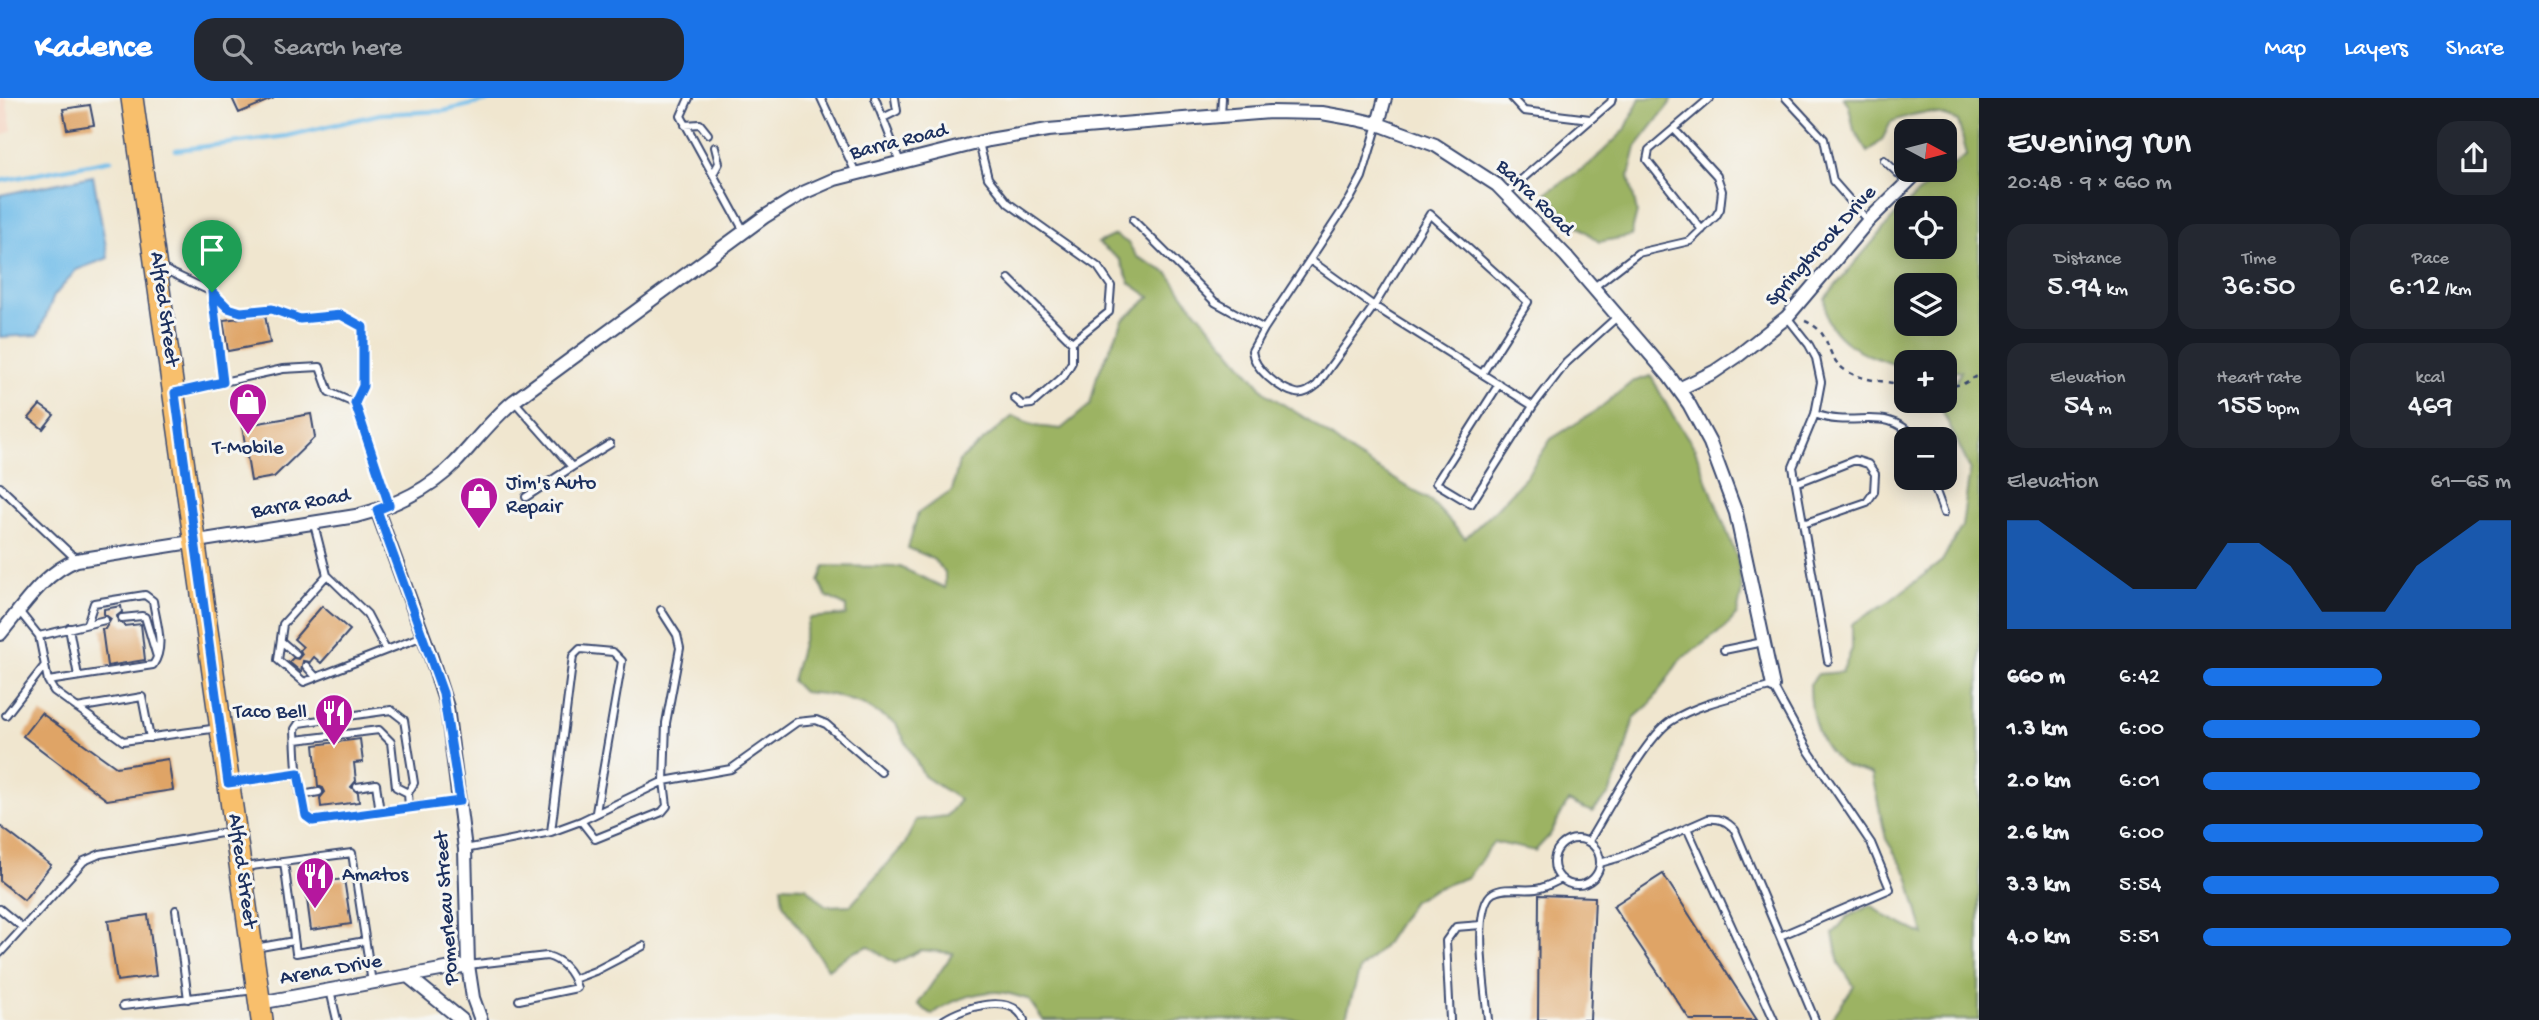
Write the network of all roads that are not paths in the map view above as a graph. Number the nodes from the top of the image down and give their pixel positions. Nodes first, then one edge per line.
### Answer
1 (132, 98) edge
2 (689, 98) edge
3 (821, 98) edge
4 (875, 98) edge
5 (895, 98) edge
6 (1222, 98) edge
7 (1385, 98) edge
8 (1512, 98) edge
9 (1612, 98) edge
10 (1710, 98) edge
11 (1786, 98) edge
12 (1221, 116) junction
13 (883, 118) junction
14 (1590, 119) junction
15 (685, 124) junction
16 (1378, 124) junction
17 (1674, 129) junction
18 (708, 134) dead end
19 (979, 143) junction
20 (715, 147) dead end
21 (1884, 160) dead end
22 (900, 162) junction
23 (856, 173) junction
24 (713, 174) junction
25 (1908, 183) joint
26 (1506, 193) junction
27 (1133, 220) dead end
28 (1868, 222) junction
29 (1702, 230) junction
30 (744, 231) junction
31 (1310, 260) junction
32 (156, 266) junction
33 (1009, 279) dead end
34 (1594, 286) junction
35 (212, 292) junction
36 (1374, 306) junction
37 (1619, 315) junction
38 (1787, 317) junction
39 (1264, 329) junction
40 (1072, 342) junction
41 (1482, 374) junction
42 (223, 382) junction
43 (1499, 384) junction
44 (1679, 389) junction
45 (175, 393) junction
46 (1014, 398) dead end
47 (514, 401) junction
48 (355, 403) junction
49 (1533, 406) junction
50 (1815, 414) junction
51 (1906, 427) edge
52 (610, 444) dead end
53 (572, 467) junction
54 (1796, 483) junction
55 (0, 487) edge
56 (1935, 490) edge
57 (526, 497) dead end
58 (383, 508) junction
59 (1944, 513) dead end
60 (314, 524) junction
61 (1803, 524) junction
62 (196, 542) junction
63 (76, 560) junction
64 (327, 575) junction
65 (661, 610) dead end
66 (19, 611) junction
67 (122, 618) dead end
68 (104, 621) dead end
69 (87, 624) junction
70 (69, 628) junction
71 (0, 634) edge
72 (38, 636) junction
73 (423, 636) junction
74 (281, 641) junction
75 (1763, 642) junction
76 (386, 650) junction
77 (1724, 650) dead end
78 (296, 654) dead end
79 (158, 657) junction
80 (1828, 661) dead end
81 (45, 665) junction
82 (306, 666) dead end
83 (78, 676) junction
84 (316, 677) junction
85 (48, 681) junction
86 (1773, 686) junction
87 (77, 708) junction
88 (6, 715) dead end
89 (220, 728) junction
90 (149, 738) junction
91 (296, 740) junction
92 (881, 772) dead end
93 (298, 773) junction
94 (664, 781) junction
95 (228, 783) junction
96 (357, 787) dead end
97 (319, 792) dead end
98 (408, 793) junction
99 (302, 794) junction
100 (460, 801) junction
101 (409, 808) junction
102 (380, 812) junction
103 (596, 812) junction
104 (581, 821) junction
105 (1687, 828) junction
106 (235, 830) junction
107 (551, 832) junction
108 (1589, 841) junction
109 (465, 849) junction
110 (284, 862) junction
111 (1600, 863) junction
112 (240, 867) junction
113 (1562, 879) junction
114 (0, 909) edge
115 (176, 910) dead end
116 (1481, 925) junction
117 (23, 928) junction
118 (1780, 936) junction
119 (294, 941) junction
120 (365, 941) junction
121 (643, 946) dead end
122 (251, 948) junction
123 (0, 953) edge
124 (468, 965) junction
125 (409, 976) junction
126 (574, 979) junction
127 (372, 983) junction
128 (330, 990) junction
129 (188, 999) junction
130 (519, 1000) dead end
131 (260, 1004) edge
132 (123, 1006) dead end
133 (337, 1020) edge
134 (462, 1020) edge
135 (481, 1020) edge
136 (944, 1020) edge
137 (1024, 1020) edge
138 (1450, 1020) edge
139 (1488, 1020) edge
140 (1774, 1020) edge
141 (1815, 1020) edge

1 - 32 main road, Alfred Street
2 - 15 lane
3 - 23 lane
4 - 13 lane
5 - 13 lane
6 - 12 lane
7 - 16 street
8 - 14 lane
9 - 14 lane
10 - 17 lane
11 - 28 lane
12 - 16 street, Barra Road
12 - 19 street, Barra Road
13 - 22 lane
14 - 26 lane
15 - 18 lane
15 - 24 lane
16 - 26 street, Barra Road
16 - 31 lane
17 - 29 lane
17 - 29 lane
19 - 22 street, Barra Road
19 - 40 lane
20 - 24 lane
21 - 25 lane
22 - 23 street, Barra Road
23 - 30 street, Barra Road
24 - 30 lane
25 - 28 street, Springbrook Drive
26 - 34 street, Barra Road
27 - 39 lane
28 - 38 street, Springbrook Drive
29 - 34 lane
30 - 47 street, Barra Road
31 - 36 lane
31 - 39 lane
32 - 35 lane
32 - 45 main road, Alfred Street
33 - 40 lane
34 - 37 street, Barra Road
35 - 42 lane
35 - 48 lane
36 - 39 lane
36 - 41 lane
36 - 41 lane
37 - 44 street, Barra Road
37 - 49 lane
38 - 44 street, Springbrook Drive
38 - 50 lane
40 - 46 lane
41 - 43 lane
42 - 45 lane
42 - 48 lane
43 - 49 lane
43 - 49 lane
44 - 75 street, Barra Road
45 - 62 main road, Alfred Street
47 - 53 lane
47 - 58 street, Barra Road
48 - 58 lane
50 - 51 lane
50 - 54 lane
52 - 53 lane
53 - 57 lane
54 - 61 lane
54 - 61 lane
55 - 63 lane
56 - 59 lane
58 - 60 street, Barra Road
58 - 73 street, Pomerleau Street
60 - 62 street, Barra Road
60 - 64 lane
61 - 80 lane
62 - 63 street, Barra Road
62 - 89 main road, Alfred Street
63 - 66 street
64 - 74 lane
64 - 76 lane
65 - 94 lane
66 - 71 street
66 - 72 lane
67 - 79 lane
68 - 69 lane
69 - 70 lane
69 - 79 lane
70 - 72 lane
70 - 83 lane
72 - 81 lane
73 - 76 lane
73 - 100 street, Pomerleau Street
74 - 78 lane
74 - 84 lane
75 - 77 lane
75 - 86 street, Barra Road
76 - 84 lane
79 - 83 lane
81 - 85 lane
81 - 88 lane
82 - 84 lane
83 - 85 lane
85 - 87 lane
86 - 108 lane
86 - 118 lane
87 - 90 lane
87 - 90 lane
89 - 90 lane
89 - 95 main road, Alfred Street
91 - 93 lane
91 - 98 lane
91 - 98 lane
92 - 94 lane
93 - 95 lane
93 - 99 lane
94 - 103 lane
94 - 104 lane
95 - 106 main road, Alfred Street
96 - 102 lane
97 - 99 lane
98 - 101 lane
99 - 102 lane
100 - 101 lane
100 - 109 street, Pomerleau Street
101 - 102 lane
103 - 104 lane
103 - 107 lane
104 - 107 lane
105 - 111 lane
105 - 118 lane
105 - 140 lane
106 - 112 main road, Alfred Street
106 - 117 lane
107 - 109 lane
108 - 111 lane
108 - 113 lane
109 - 124 street, Pomerleau Street
110 - 112 lane
110 - 119 lane
110 - 120 lane
111 - 113 lane
112 - 122 main road, Alfred Street
113 - 116 lane
114 - 117 lane
115 - 129 lane
116 - 138 lane
116 - 139 lane
117 - 123 lane
118 - 141 lane
119 - 120 lane
119 - 122 lane
120 - 127 lane
121 - 126 lane
122 - 131 main road, Alfred Street
124 - 125 street, Arena Drive
124 - 126 lane
124 - 135 street, Pomerleau Street
125 - 127 street, Arena Drive
125 - 134 street, Arena Drive
126 - 130 lane
127 - 128 street, Arena Drive
128 - 131 street, Arena Drive
128 - 133 lane
129 - 131 lane
129 - 132 lane
136 - 137 lane

